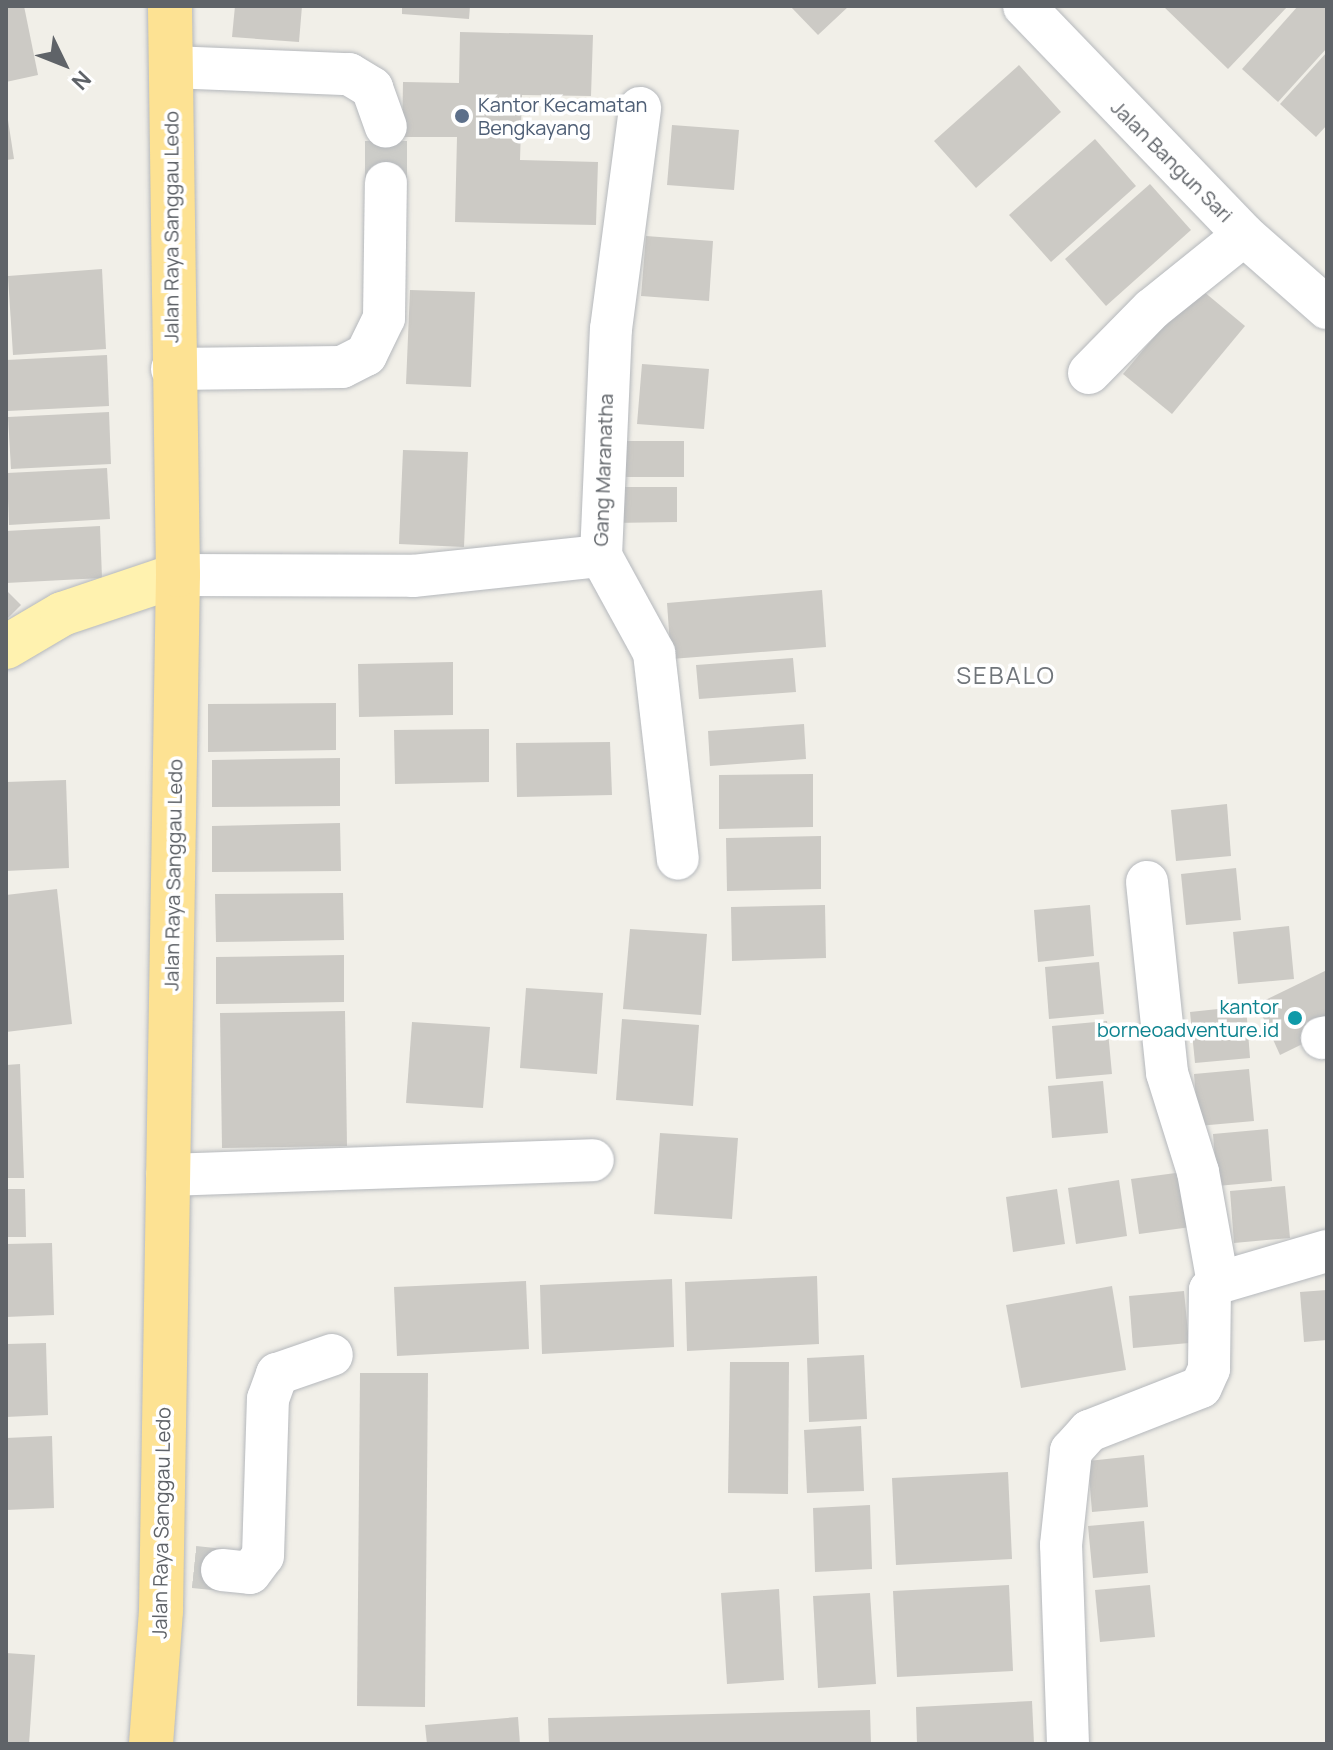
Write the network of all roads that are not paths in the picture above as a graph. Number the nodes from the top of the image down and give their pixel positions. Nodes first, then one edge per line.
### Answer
1 (170, 6) edge
2 (1024, 6) edge
3 (171, 67) junction
4 (640, 108) dead end
5 (386, 127) tunnel mouth
6 (386, 183) tunnel mouth
7 (1244, 235) junction
8 (1327, 308) edge
9 (172, 369) junction
10 (1089, 373) dead end
11 (601, 556) junction
12 (178, 575) junction
13 (6, 647) edge
14 (678, 859) dead end
15 (1147, 882) dead end
16 (593, 1160) dead end
17 (167, 1175) junction
18 (1327, 1251) edge
19 (1218, 1283) junction
20 (332, 1355) dead end
21 (193, 1566) junction
22 (151, 1744) edge
23 (1068, 1744) edge

1 - 3 highway, Jalan Raya Sanggau Ledo
2 - 7 street, Jalan Bangun Sari
3 - 5 street
3 - 9 highway, Jalan Raya Sanggau Ledo
4 - 11 street, Gang Maranatha
6 - 9 street
7 - 8 street, Jalan Bangun Sari
7 - 10 street
9 - 12 highway, Jalan Raya Sanggau Ledo
11 - 12 street, Gang Maranatha
11 - 14 street
12 - 13 main road
12 - 17 highway, Jalan Raya Sanggau Ledo
15 - 19 street
16 - 17 street
17 - 21 highway, Jalan Raya Sanggau Ledo
18 - 19 street
19 - 23 street
20 - 21 street
21 - 22 highway, Jalan Raya Sanggau Ledo

